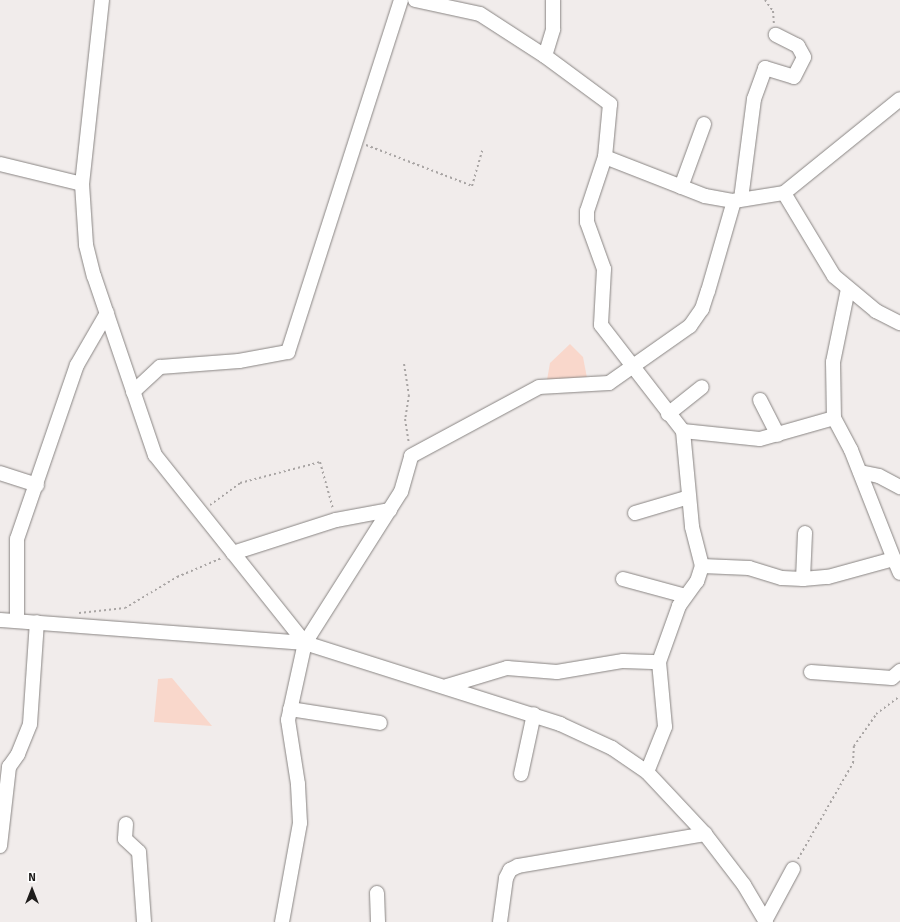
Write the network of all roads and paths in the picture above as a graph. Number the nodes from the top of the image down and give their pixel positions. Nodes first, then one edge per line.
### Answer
1 (102, 0) edge
2 (401, 0) edge
3 (415, 0) edge
4 (553, 0) edge
5 (765, 0) edge
6 (776, 35) joint
7 (545, 56) junction
8 (900, 99) edge
9 (704, 124) dead end
10 (355, 141) junction
11 (482, 150) dead end
12 (605, 157) junction
13 (0, 164) edge
14 (82, 184) junction
15 (681, 187) junction
16 (784, 193) junction
17 (737, 200) junction
18 (848, 290) junction
19 (107, 313) junction
20 (900, 323) edge
21 (404, 364) dead end
22 (632, 370) junction
23 (702, 388) dead end
24 (132, 392) junction
25 (760, 400) dead end
26 (668, 414) junction
27 (834, 418) junction
28 (683, 431) junction
29 (778, 435) junction
30 (411, 456) junction
31 (860, 472) junction
32 (0, 473) edge
33 (37, 485) junction
34 (900, 487) edge
35 (689, 497) junction
36 (390, 510) junction
37 (198, 512) junction
38 (634, 513) dead end
39 (336, 520) junction
40 (805, 533) dead end
41 (233, 553) junction
42 (894, 559) junction
43 (702, 566) junction
44 (900, 573) edge
45 (623, 579) dead end
46 (803, 579) junction
47 (686, 596) junction
48 (0, 620) edge
49 (17, 621) junction
50 (37, 622) junction
51 (62, 624) junction
52 (305, 643) junction
53 (659, 662) junction
54 (900, 671) edge
55 (811, 672) dead end
56 (448, 686) junction
57 (900, 696) edge
58 (290, 708) junction
59 (534, 714) junction
60 (380, 723) dead end
61 (647, 772) junction
62 (521, 774) dead end
63 (126, 824) dead end
64 (704, 834) junction
65 (0, 846) edge
66 (793, 869) joint
67 (765, 921) edge
68 (144, 922) edge
69 (282, 922) edge
70 (370, 922) edge
71 (378, 922) edge
72 (500, 922) edge

1 - 14 street
2 - 10 street
3 - 7 street
4 - 7 street
5 - 6 path
6 - 17 street
7 - 12 street
8 - 16 street
9 - 15 street
10 - 11 path
10 - 24 street
12 - 15 street
12 - 22 street
13 - 14 street
14 - 19 street
15 - 17 street
16 - 17 street
16 - 18 street
17 - 22 street
18 - 20 street
18 - 27 street
19 - 24 street
19 - 33 street
21 - 30 path
22 - 26 street
22 - 30 street
23 - 26 street
24 - 37 street
25 - 29 street
26 - 28 street
27 - 29 street
27 - 31 street
28 - 29 street
28 - 35 street
30 - 36 street
31 - 34 street
31 - 42 street
32 - 33 street
33 - 49 street
35 - 38 street
35 - 43 street
36 - 39 street
36 - 52 street
37 - 39 path
37 - 41 street
39 - 41 street
40 - 46 street
41 - 51 path
41 - 52 street
42 - 44 street
42 - 46 street
43 - 46 street
43 - 47 street
45 - 47 street
47 - 53 street
48 - 49 street
49 - 50 street
50 - 51 street
50 - 65 street
51 - 52 street
52 - 56 street
52 - 58 street
53 - 56 street
53 - 61 street
54 - 55 street
56 - 59 street
57 - 66 path
58 - 60 street
58 - 69 street
59 - 61 street
59 - 62 street
61 - 64 street
63 - 68 street
64 - 67 street
64 - 72 street
66 - 67 street
70 - 71 street

